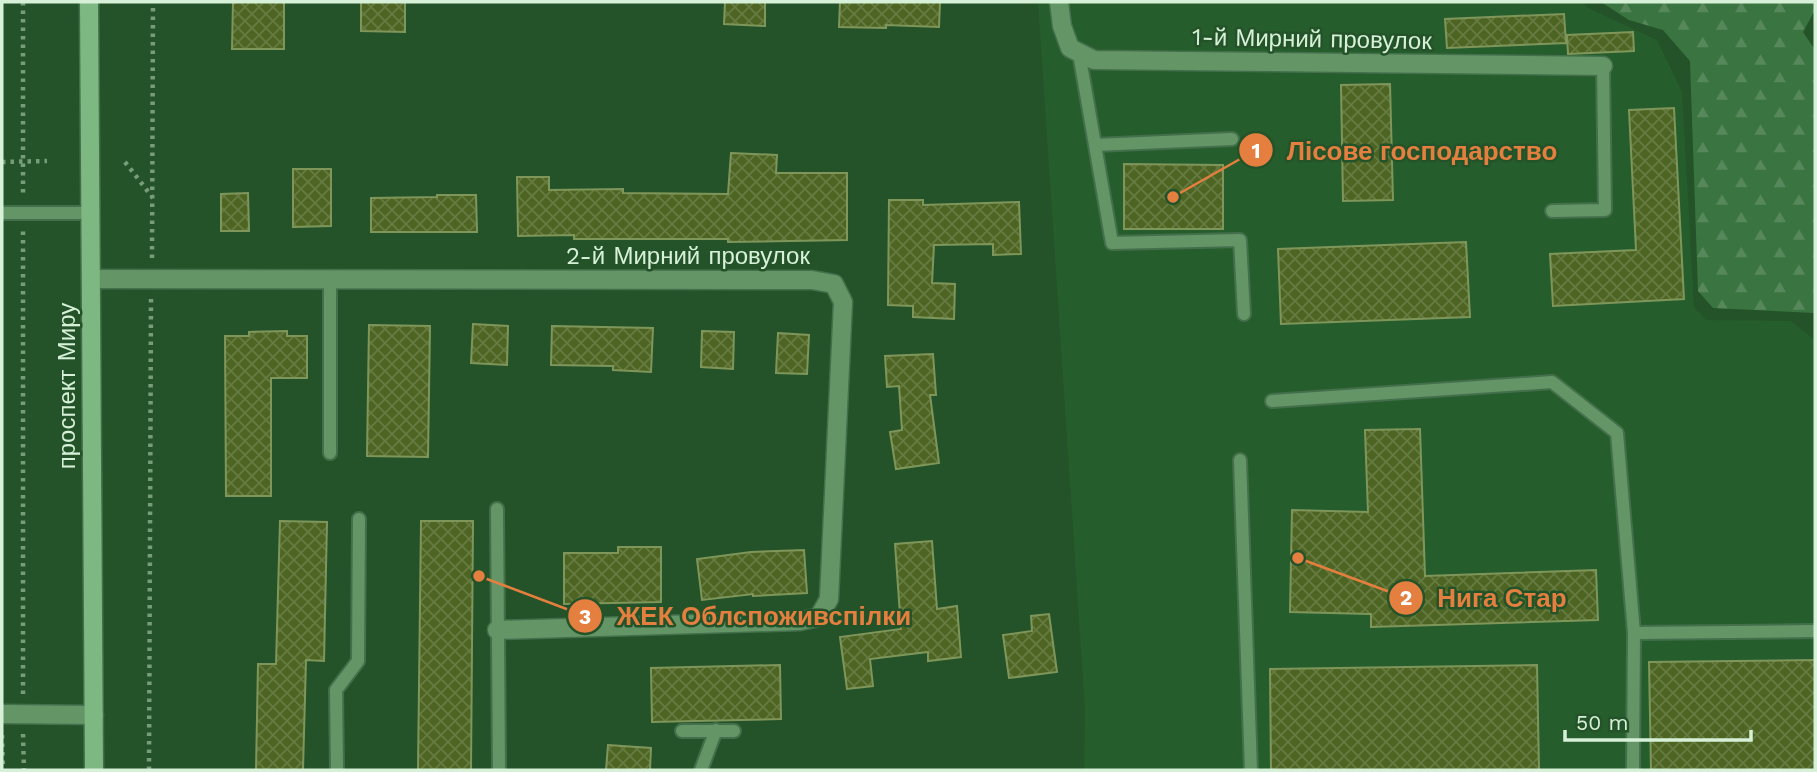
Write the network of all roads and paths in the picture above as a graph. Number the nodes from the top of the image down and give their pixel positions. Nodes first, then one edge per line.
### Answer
1 (23, 2) edge
2 (89, 2) edge
3 (153, 2) edge
4 (1059, 2) edge
5 (1079, 53) junction
6 (1603, 66) joint
7 (1232, 139) dead end
8 (1095, 145) junction
9 (23, 161) junction
10 (47, 161) dead end
11 (2, 162) edge
12 (125, 162) dead end
13 (153, 198) junction
14 (1552, 211) dead end
15 (24, 212) junction
16 (91, 213) junction
17 (2, 214) edge
18 (91, 279) junction
19 (330, 279) junction
20 (151, 280) junction
21 (1244, 314) dead end
22 (1272, 401) dead end
23 (330, 453) dead end
24 (1240, 460) dead end
25 (497, 509) dead end
26 (359, 519) dead end
27 (498, 630) junction
28 (1815, 631) edge
29 (1634, 633) junction
30 (2, 714) edge
31 (23, 714) junction
32 (94, 715) junction
33 (2, 730) edge
34 (716, 730) junction
35 (734, 730) dead end
36 (682, 731) dead end
37 (3, 770) edge
38 (24, 770) edge
39 (94, 770) edge
40 (149, 770) edge
41 (337, 770) edge
42 (499, 770) edge
43 (701, 770) edge
44 (1251, 770) edge
45 (1633, 770) edge

1 - 9 path
2 - 16 main road, проспект Миру
3 - 13 path
4 - 5 street
5 - 6 street, 1-й Мирний провулок
5 - 8 lane
6 - 14 lane
7 - 8 lane
8 - 21 lane
9 - 10 path
9 - 11 path
9 - 15 path
12 - 13 path
13 - 20 path
15 - 16 lane
15 - 17 lane
15 - 31 path
16 - 18 main road, проспект Миру
18 - 20 street, 2-й Мирний провулок
18 - 32 main road, проспект Миру
19 - 20 street, 2-й Мирний провулок
19 - 23 lane
19 - 27 street, 2-й Мирний провулок
20 - 40 path
22 - 29 lane
24 - 44 lane
25 - 27 lane
26 - 41 lane
27 - 42 lane
28 - 29 lane
29 - 45 lane
30 - 31 street
31 - 32 street
31 - 38 path
32 - 39 main road, проспект Миру
33 - 37 path
34 - 35 lane
34 - 36 lane
34 - 43 lane

